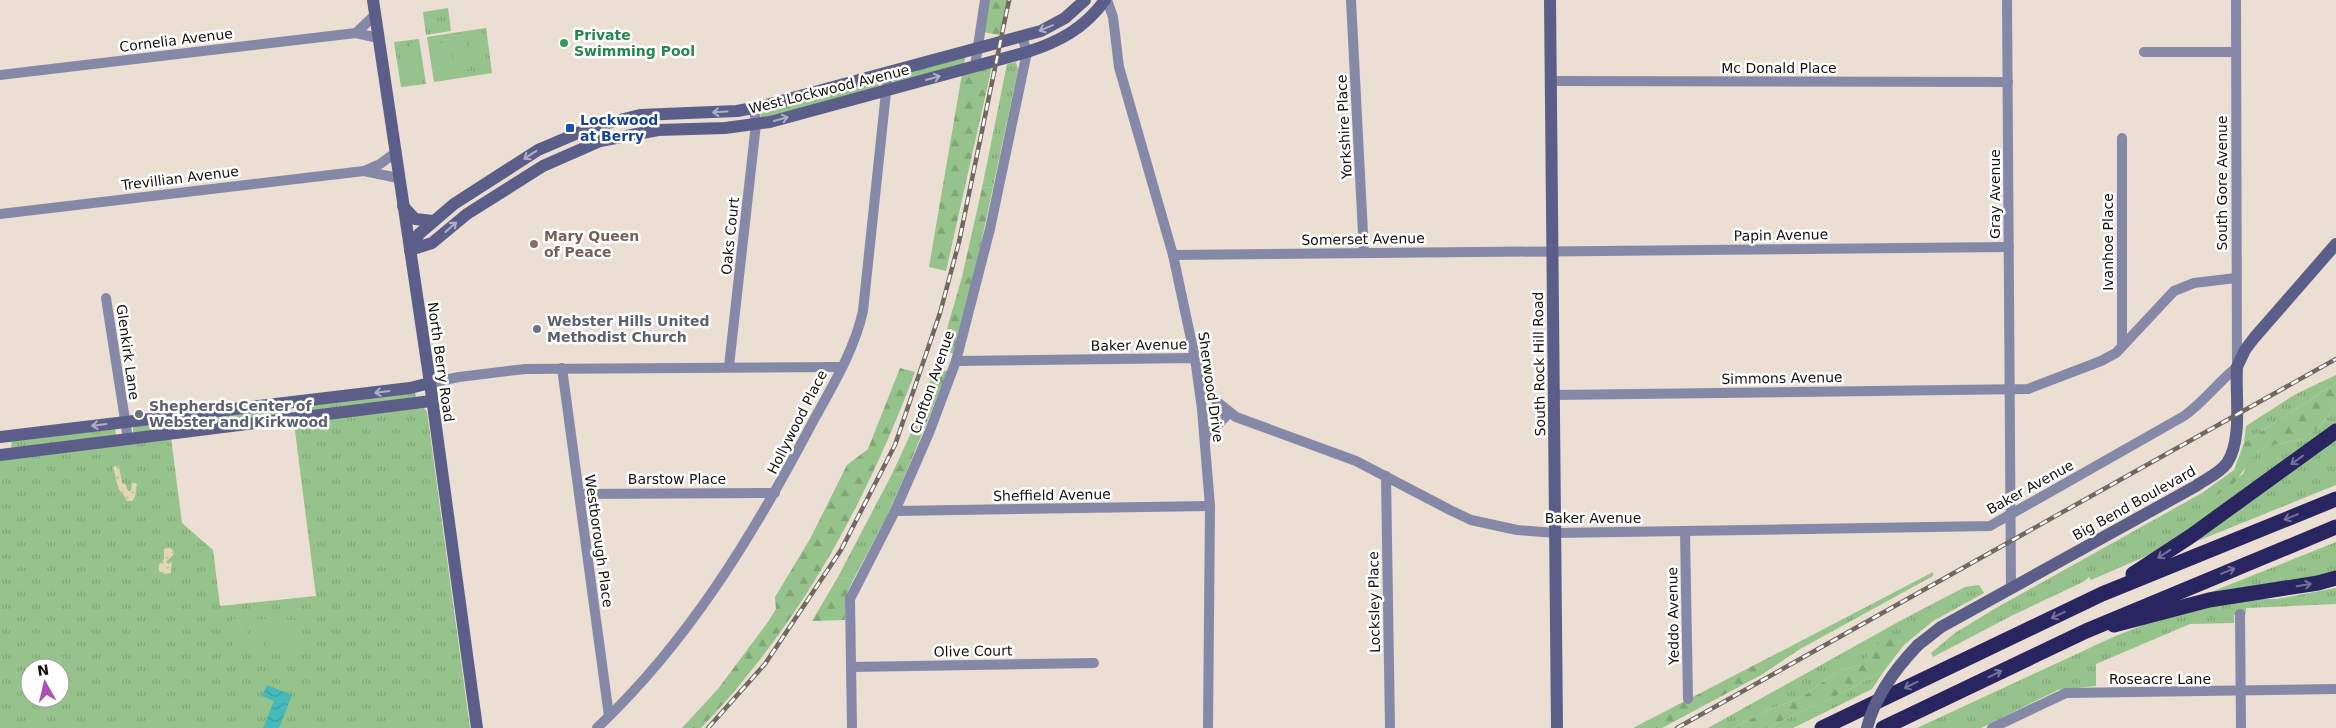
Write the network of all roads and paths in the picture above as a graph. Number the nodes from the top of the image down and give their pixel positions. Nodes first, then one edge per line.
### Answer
1 (373, 0) edge
2 (985, 0) edge
3 (1085, 0) edge
4 (1106, 0) edge
5 (1350, 0) edge
6 (1550, 0) edge
7 (2007, 0) edge
8 (2236, 0) edge
9 (375, 15) junction
10 (356, 32) junction
11 (1022, 37) junction
12 (378, 38) junction
13 (976, 49) junction
14 (1027, 52) junction
15 (2144, 52) dead end
16 (2236, 52) junction
17 (975, 66) junction
18 (888, 73) junction
19 (0, 75) edge
20 (1551, 81) junction
21 (2008, 82) junction
22 (886, 91) junction
23 (754, 108) junction
24 (756, 124) junction
25 (2122, 138) dead end
26 (559, 139) junction
27 (395, 153) junction
28 (566, 155) junction
29 (364, 171) junction
30 (398, 178) junction
31 (488, 182) junction
32 (496, 196) junction
33 (403, 206) junction
34 (0, 214) edge
35 (433, 222) junction
36 (2336, 244) edge
37 (2009, 246) junction
38 (410, 250) junction
39 (1553, 251) junction
40 (1364, 253) junction
41 (1173, 255) junction
42 (2236, 278) junction
43 (106, 298) dead end
44 (2122, 345) junction
45 (1195, 358) junction
46 (956, 361) junction
47 (730, 366) junction
48 (840, 367) junction
49 (2237, 367) junction
50 (562, 368) junction
51 (430, 384) junction
52 (2010, 389) junction
53 (1554, 395) junction
54 (432, 401) junction
55 (288, 403) junction
56 (1229, 413) junction
57 (290, 419) junction
58 (124, 422) junction
59 (2336, 432) edge
60 (0, 437) edge
61 (1205, 438) junction
62 (128, 439) junction
63 (0, 454) edge
64 (1386, 476) junction
65 (775, 493) junction
66 (579, 494) junction
67 (2336, 499) edge
68 (1210, 506) junction
69 (895, 510) junction
70 (2011, 515) junction
71 (2336, 527) edge
72 (1685, 532) junction
73 (1555, 533) junction
74 (2336, 578) edge
75 (2011, 588) junction
76 (2102, 594) junction
77 (2240, 614) dead end
78 (2086, 631) junction
79 (1094, 663) dead end
80 (852, 667) junction
81 (2336, 689) edge
82 (2240, 692) junction
83 (1688, 699) dead end
84 (610, 716) junction
85 (2013, 723) edge
86 (477, 728) edge
87 (597, 728) edge
88 (852, 728) edge
89 (1208, 728) edge
90 (1390, 728) edge
91 (1557, 728) edge
92 (1822, 728) edge
93 (1867, 728) edge
94 (1883, 728) edge
95 (1992, 728) edge
96 (2241, 728) edge

1 - 9 main road, North Berry Road
2 - 13 street
3 -> 11 main road, West Lockwood Avenue
4 - 14 main road, West Lockwood Avenue
4 - 41 street, Sherwood Drive
5 - 40 street, Yorkshire Place
6 - 20 main road, South Rock Hill Road
7 - 21 street, Gray Avenue
8 - 16 street, South Gore Avenue
9 - 10 street
9 - 12 main road, North Berry Road
10 - 12 street, Cornelia Avenue
10 - 19 street, Cornelia Avenue
11 - 13 main road, West Lockwood Avenue
11 - 14 street
12 - 27 main road, North Berry Road
13 - 17 street
13 - 18 main road, West Lockwood Avenue
14 - 17 main road, West Lockwood Avenue
14 - 46 street, Crofton Avenue
15 - 16 street
16 - 42 street, South Gore Avenue
22 -> 17 main road, West Lockwood Avenue
18 - 22 street, Hollywood Place
18 - 23 main road, West Lockwood Avenue
20 - 21 street, Mc Donald Place
20 - 39 main road, South Rock Hill Road
21 - 37 street, Gray Avenue
24 -> 22 main road, West Lockwood Avenue
22 - 48 street, Hollywood Place
23 - 24 street, Oaks Court
23 -> 26 main road, West Lockwood Avenue
24 - 28 main road, West Lockwood Avenue
24 - 47 street, Oaks Court
25 - 44 street, Ivanhoe Place
26 - 28 main road
26 -> 31 main road, West Lockwood Avenue
27 - 29 street, Trevillian Avenue
27 - 30 main road, North Berry Road
28 - 32 main road, West Lockwood Avenue
29 - 30 street, Trevillian Avenue
29 - 34 street, Trevillian Avenue
30 - 33 main road, North Berry Road
31 - 32 main road
31 - 35 main road, West Lockwood Avenue
38 -> 32 main road, West Lockwood Avenue
33 - 35 main road
33 - 38 main road, North Berry Road
35 - 38 main road, West Lockwood Avenue
36 - 49 main road, Big Bend Boulevard
37 - 39 street, Papin Avenue
37 - 52 street, Gray Avenue
38 - 51 main road, North Berry Road
39 - 40 street, Somerset Avenue
39 - 53 main road, South Rock Hill Road
40 - 41 street, Somerset Avenue
41 - 45 street, Sherwood Drive
42 - 44 street, Simmons Avenue
42 - 49 street, South Gore Avenue
43 - 58 street, Glenkirk Lane
44 - 52 street, Simmons Avenue
45 - 46 street, Baker Avenue
45 - 56 street, Baker Avenue
45 - 61 street, Sherwood Drive
46 - 69 street, Crofton Avenue
47 - 48 street
47 - 50 street
48 - 65 street, Hollywood Place
49 - 70 street, Baker Avenue
49 - 75 main road, Big Bend Boulevard
50 - 51 street
50 - 66 street, Westborough Place
51 - 54 main road, North Berry Road
51 -> 55 main road
52 - 53 street, Simmons Avenue
52 - 70 street, Gray Avenue
53 - 73 main road, South Rock Hill Road
54 - 57 main road
54 - 86 main road, North Berry Road
55 - 57 main road
55 - 58 main road
56 - 61 street
56 - 64 street, Baker Avenue
57 - 62 main road
58 -> 60 main road
58 - 62 street, Glenkirk Lane
59 -> 76 highway
61 - 68 street, Sherwood Drive
62 - 63 main road
64 - 73 street, Baker Avenue
64 - 90 street, Locksley Place
65 - 66 street, Barstow Place
65 - 84 street, Hollywood Place
66 - 84 street, Westborough Place
67 -> 76 highway
68 - 69 street, Sheffield Avenue
68 - 89 street, Sherwood Drive
69 - 80 street, Crofton Avenue
70 - 72 street, Baker Avenue
70 - 75 street, Gray Avenue
78 -> 71 highway
72 - 73 street, Baker Avenue
72 - 83 street, Yeddo Avenue
73 - 91 main road, South Rock Hill Road
78 -> 74 highway
75 - 93 main road, Big Bend Boulevard, bridge
76 -> 92 highway
77 - 82 street
94 -> 78 highway
79 - 80 street, Olive Court
80 - 88 street, Crofton Avenue
81 - 82 street, Roseacre Lane
82 - 85 street, Roseacre Lane
82 - 96 street
84 - 87 street, Hollywood Place
85 - 95 street, Roseacre Lane

